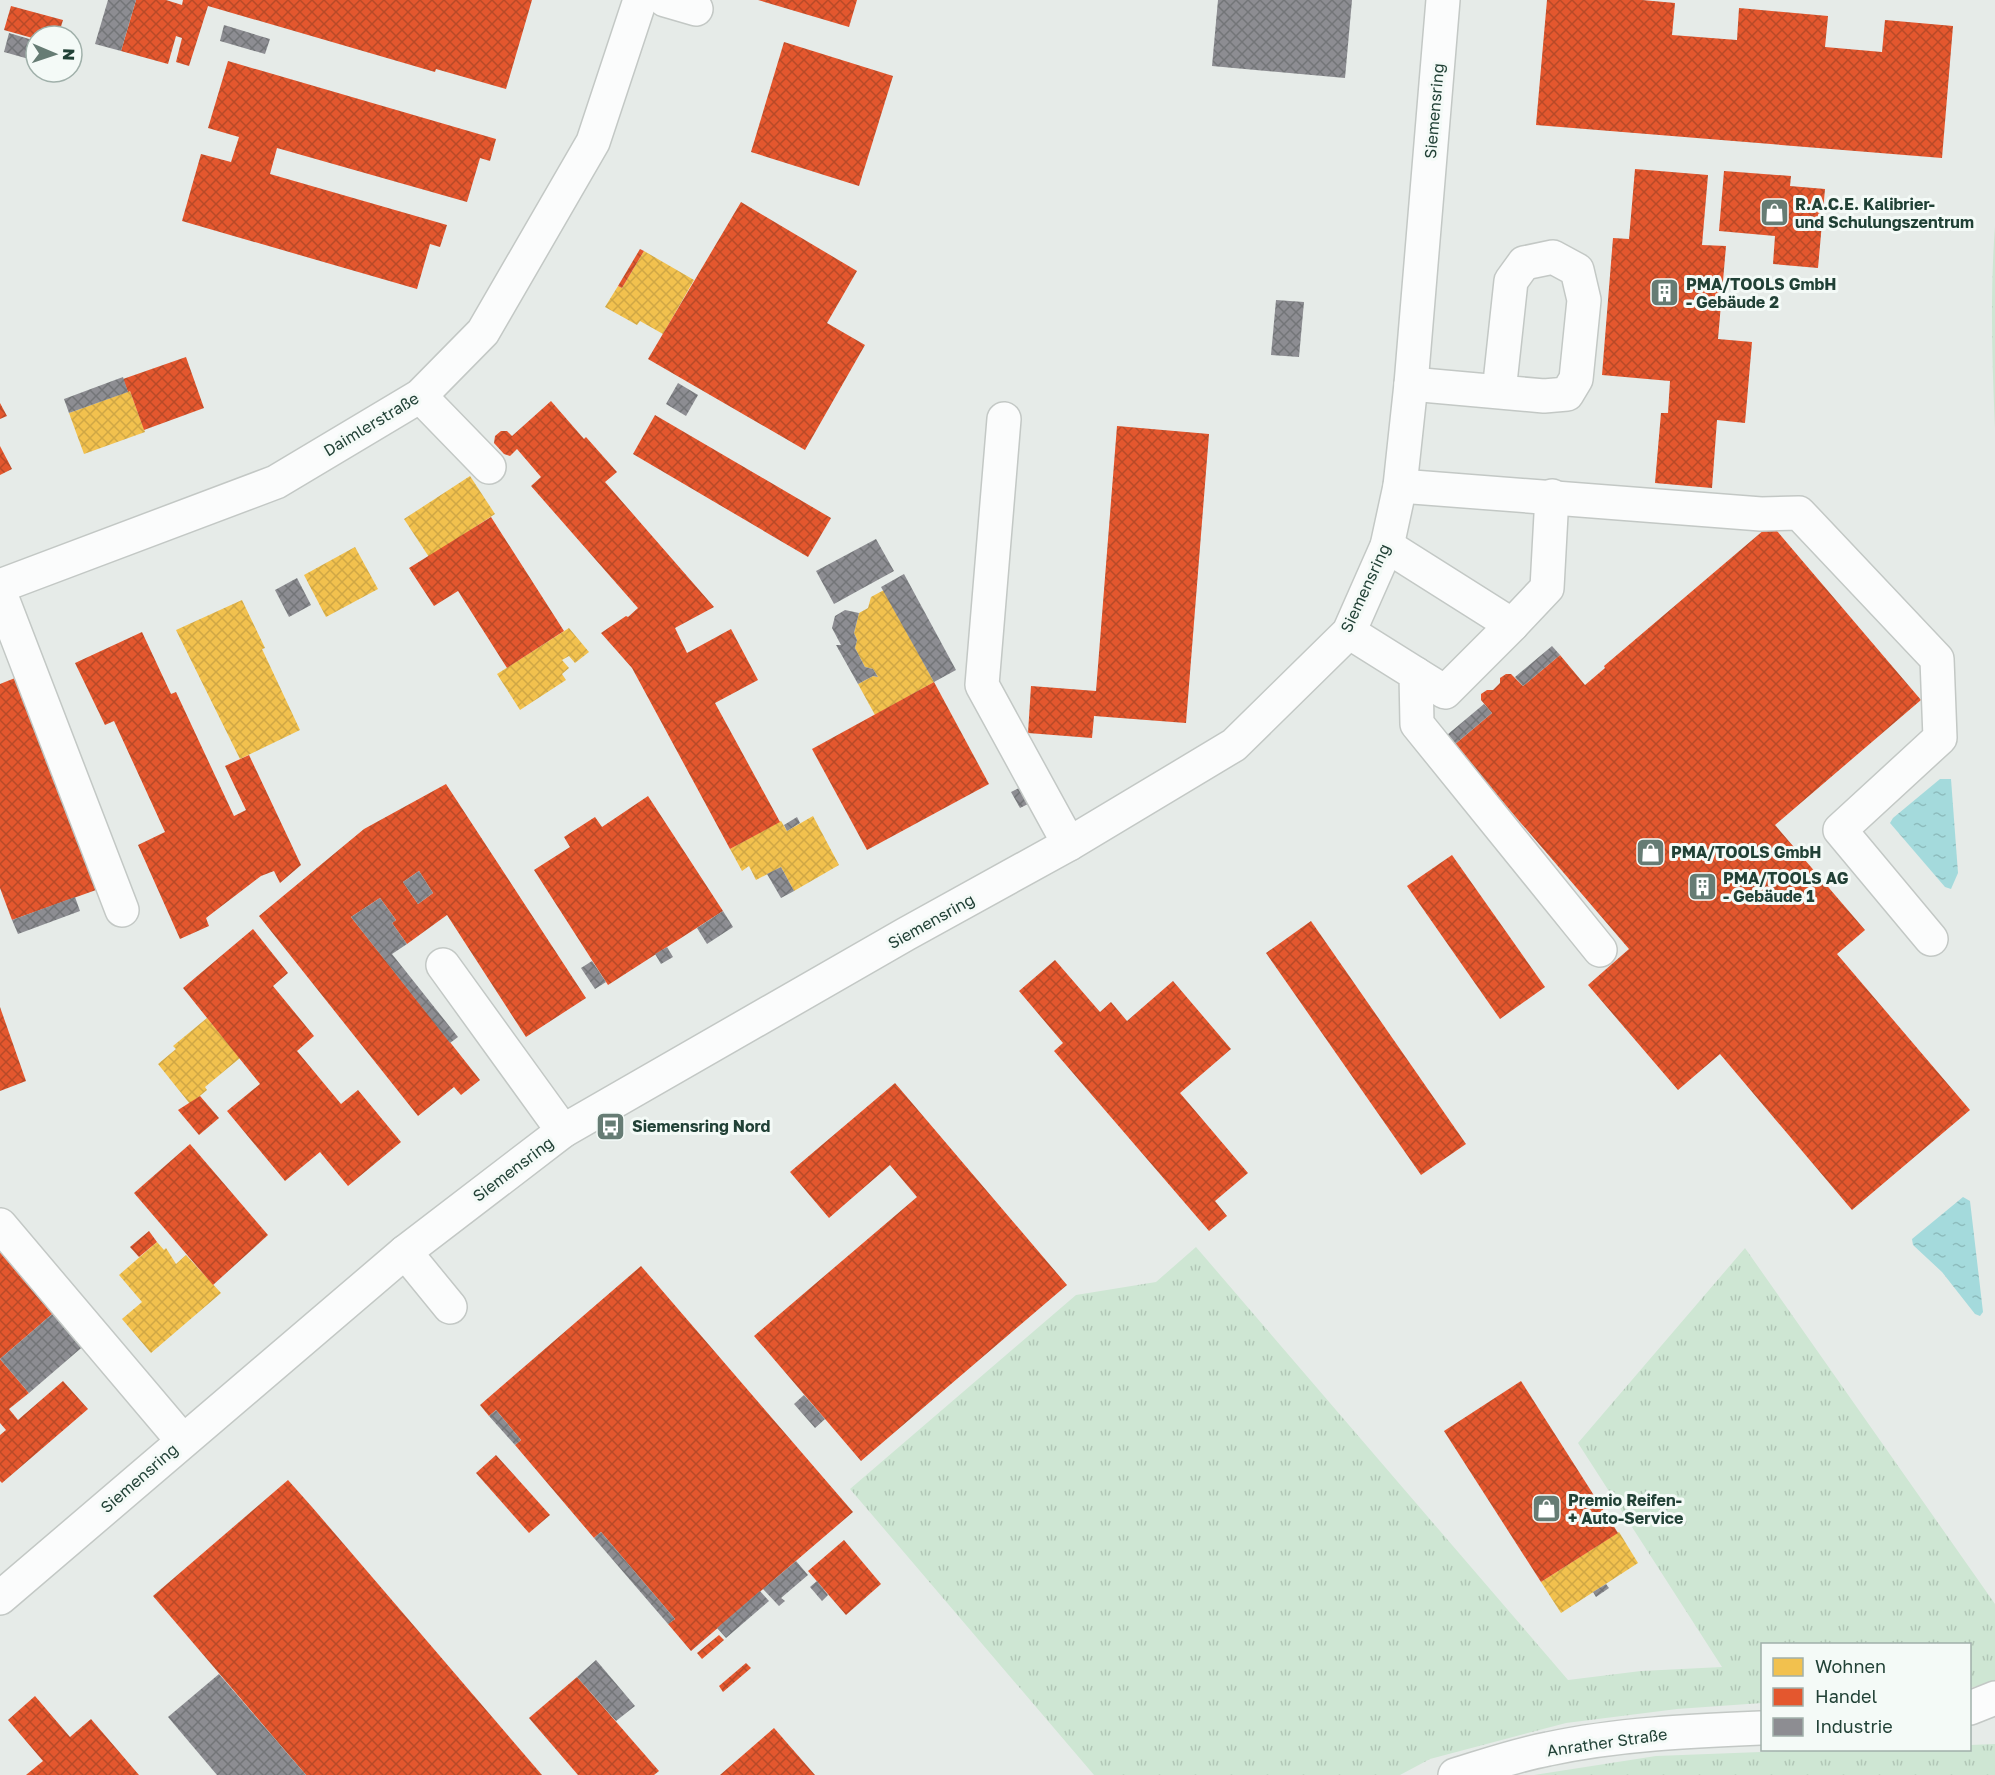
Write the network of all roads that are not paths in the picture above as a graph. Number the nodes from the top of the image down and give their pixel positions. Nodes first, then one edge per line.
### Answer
1 (640, 0) edge
2 (665, 0) edge
3 (1443, 0) edge
4 (696, 9) dead end
5 (1411, 384) junction
6 (1499, 392) dead end
7 (420, 396) junction
8 (1004, 420) dead end
9 (489, 467) dead end
10 (1401, 486) junction
11 (1552, 496) junction
12 (1387, 546) junction
13 (0, 586) edge
14 (0, 592) edge
15 (1512, 625) junction
16 (1349, 632) junction
17 (1416, 674) junction
18 (1070, 844) junction
19 (122, 910) dead end
20 (1931, 939) dead end
21 (1600, 950) dead end
22 (443, 966) dead end
23 (562, 1131) junction
24 (0, 1225) edge
25 (405, 1252) junction
26 (450, 1306) dead end
27 (183, 1441) junction
28 (0, 1598) edge
29 (1995, 1698) edge
30 (1971, 1708) edge
31 (1995, 1718) edge
32 (1971, 1719) edge
33 (1761, 1728) edge
34 (1455, 1775) edge

1 - 7 street, Daimlerstraße
2 - 4 street
3 - 5 street, Siemensring
5 - 6 street
5 - 10 street, Siemensring
7 - 9 street
7 - 13 street, Daimlerstraße
8 - 18 street
10 - 11 street
10 - 12 street, Siemensring
11 - 15 street
11 - 20 street
12 - 15 street
12 - 16 street, Siemensring
14 - 19 street
15 - 17 street
16 - 17 street
16 - 18 street, Siemensring
17 - 21 street
18 - 23 street, Siemensring
22 - 23 street
23 - 25 street, Siemensring
24 - 27 street
25 - 26 street
25 - 27 street, Siemensring
27 - 28 street, Siemensring
29 - 30 street
31 - 32 street
33 - 34 street, Anrather Straße

